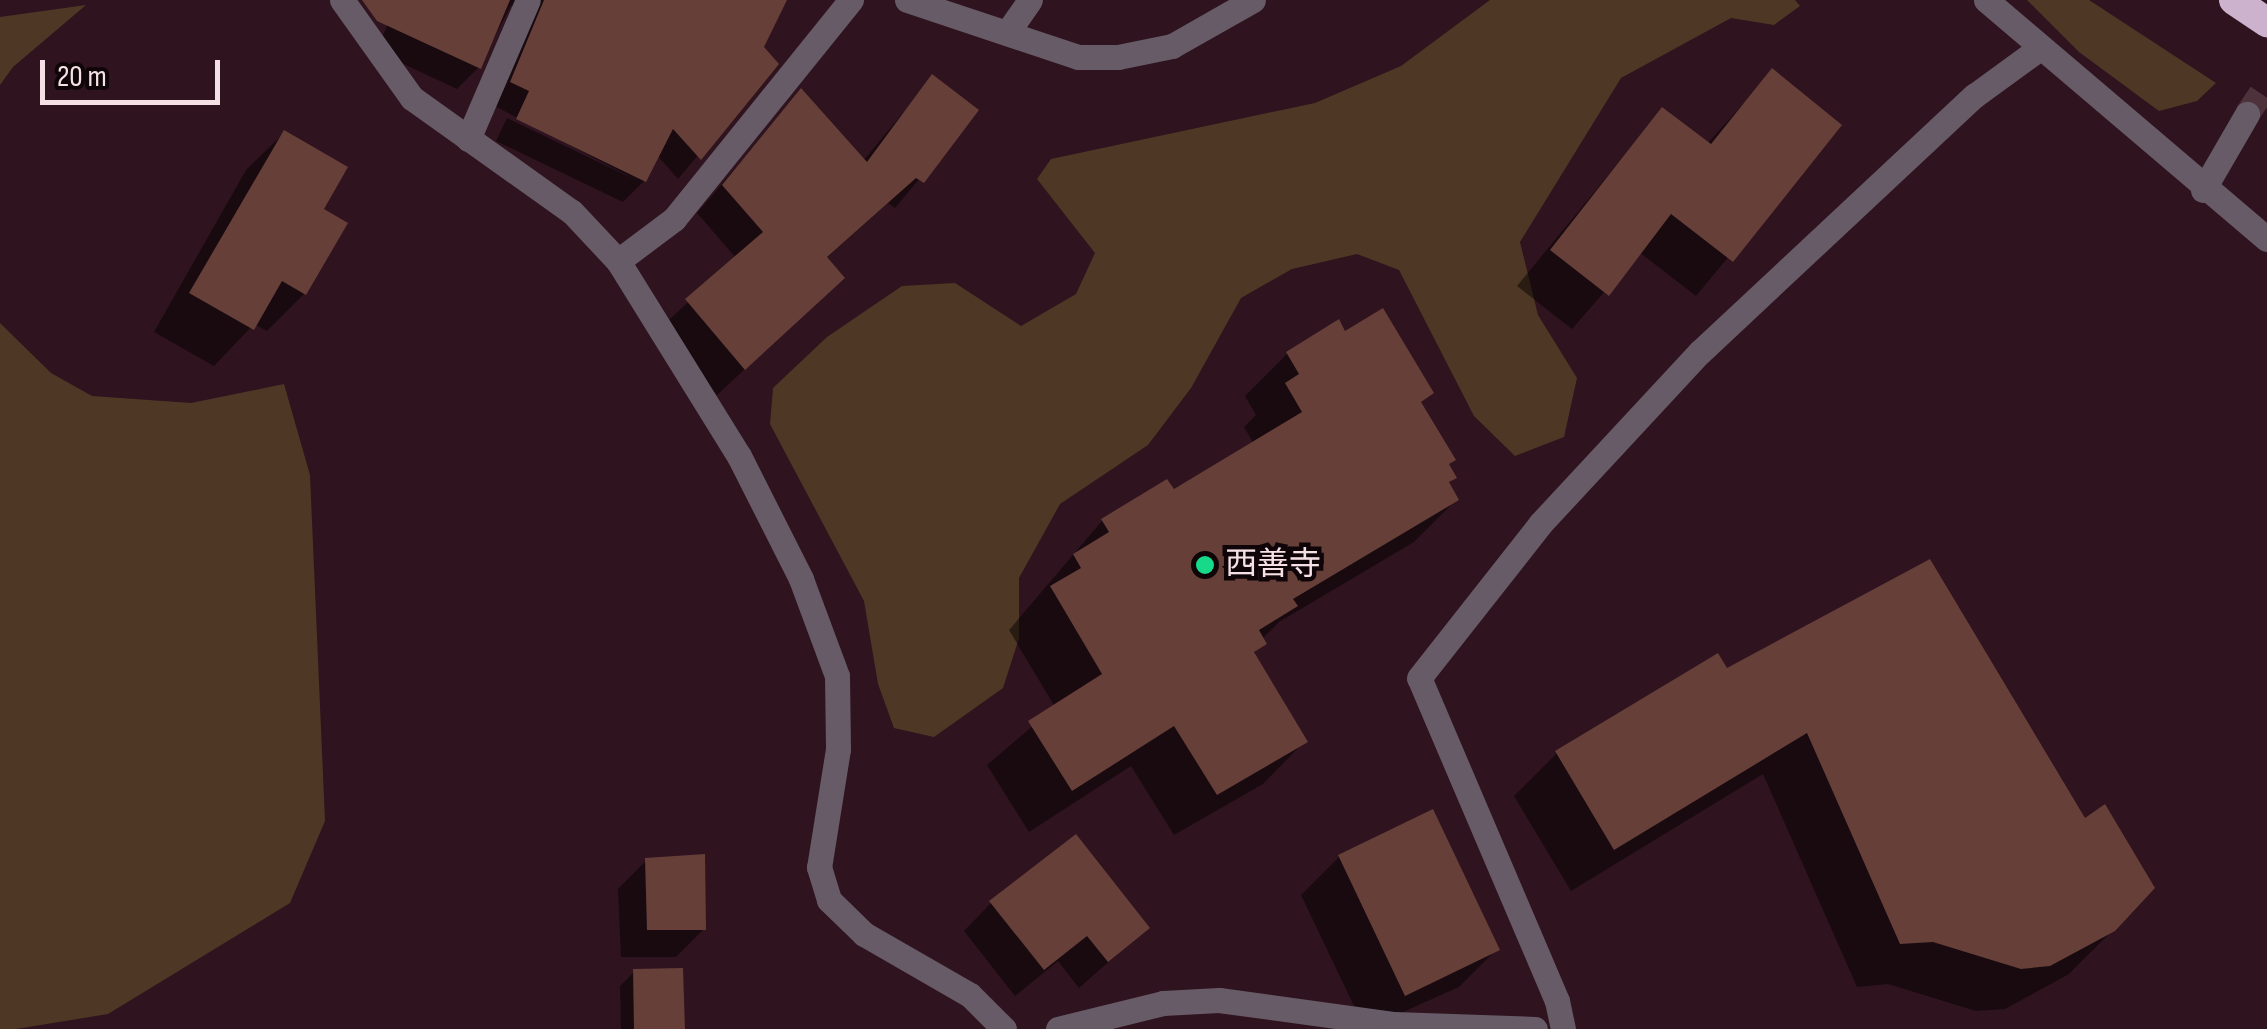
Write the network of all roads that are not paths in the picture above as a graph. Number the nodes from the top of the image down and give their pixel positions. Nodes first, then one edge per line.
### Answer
1 (342, 0) edge
2 (528, 0) edge
3 (851, 0) edge
4 (907, 0) edge
5 (1030, 0) edge
6 (1254, 0) edge
7 (1986, 0) edge
8 (2234, 0) edge
9 (2267, 22) edge
10 (1008, 33) junction
11 (2037, 50) junction
12 (2247, 114) tunnel mouth
13 (468, 139) junction
14 (2203, 190) junction
15 (2267, 239) edge
16 (618, 262) junction
17 (1004, 1029) edge
18 (1058, 1029) edge
19 (1535, 1029) edge
20 (1563, 1029) edge

1 - 13 street
2 - 13 street
3 - 16 street
4 - 10 street
5 - 10 street
6 - 10 street
7 - 11 street
8 - 9 highway
11 - 14 street
11 - 20 street
12 - 14 street
13 - 16 street
14 - 15 street
16 - 17 street
18 - 19 street

